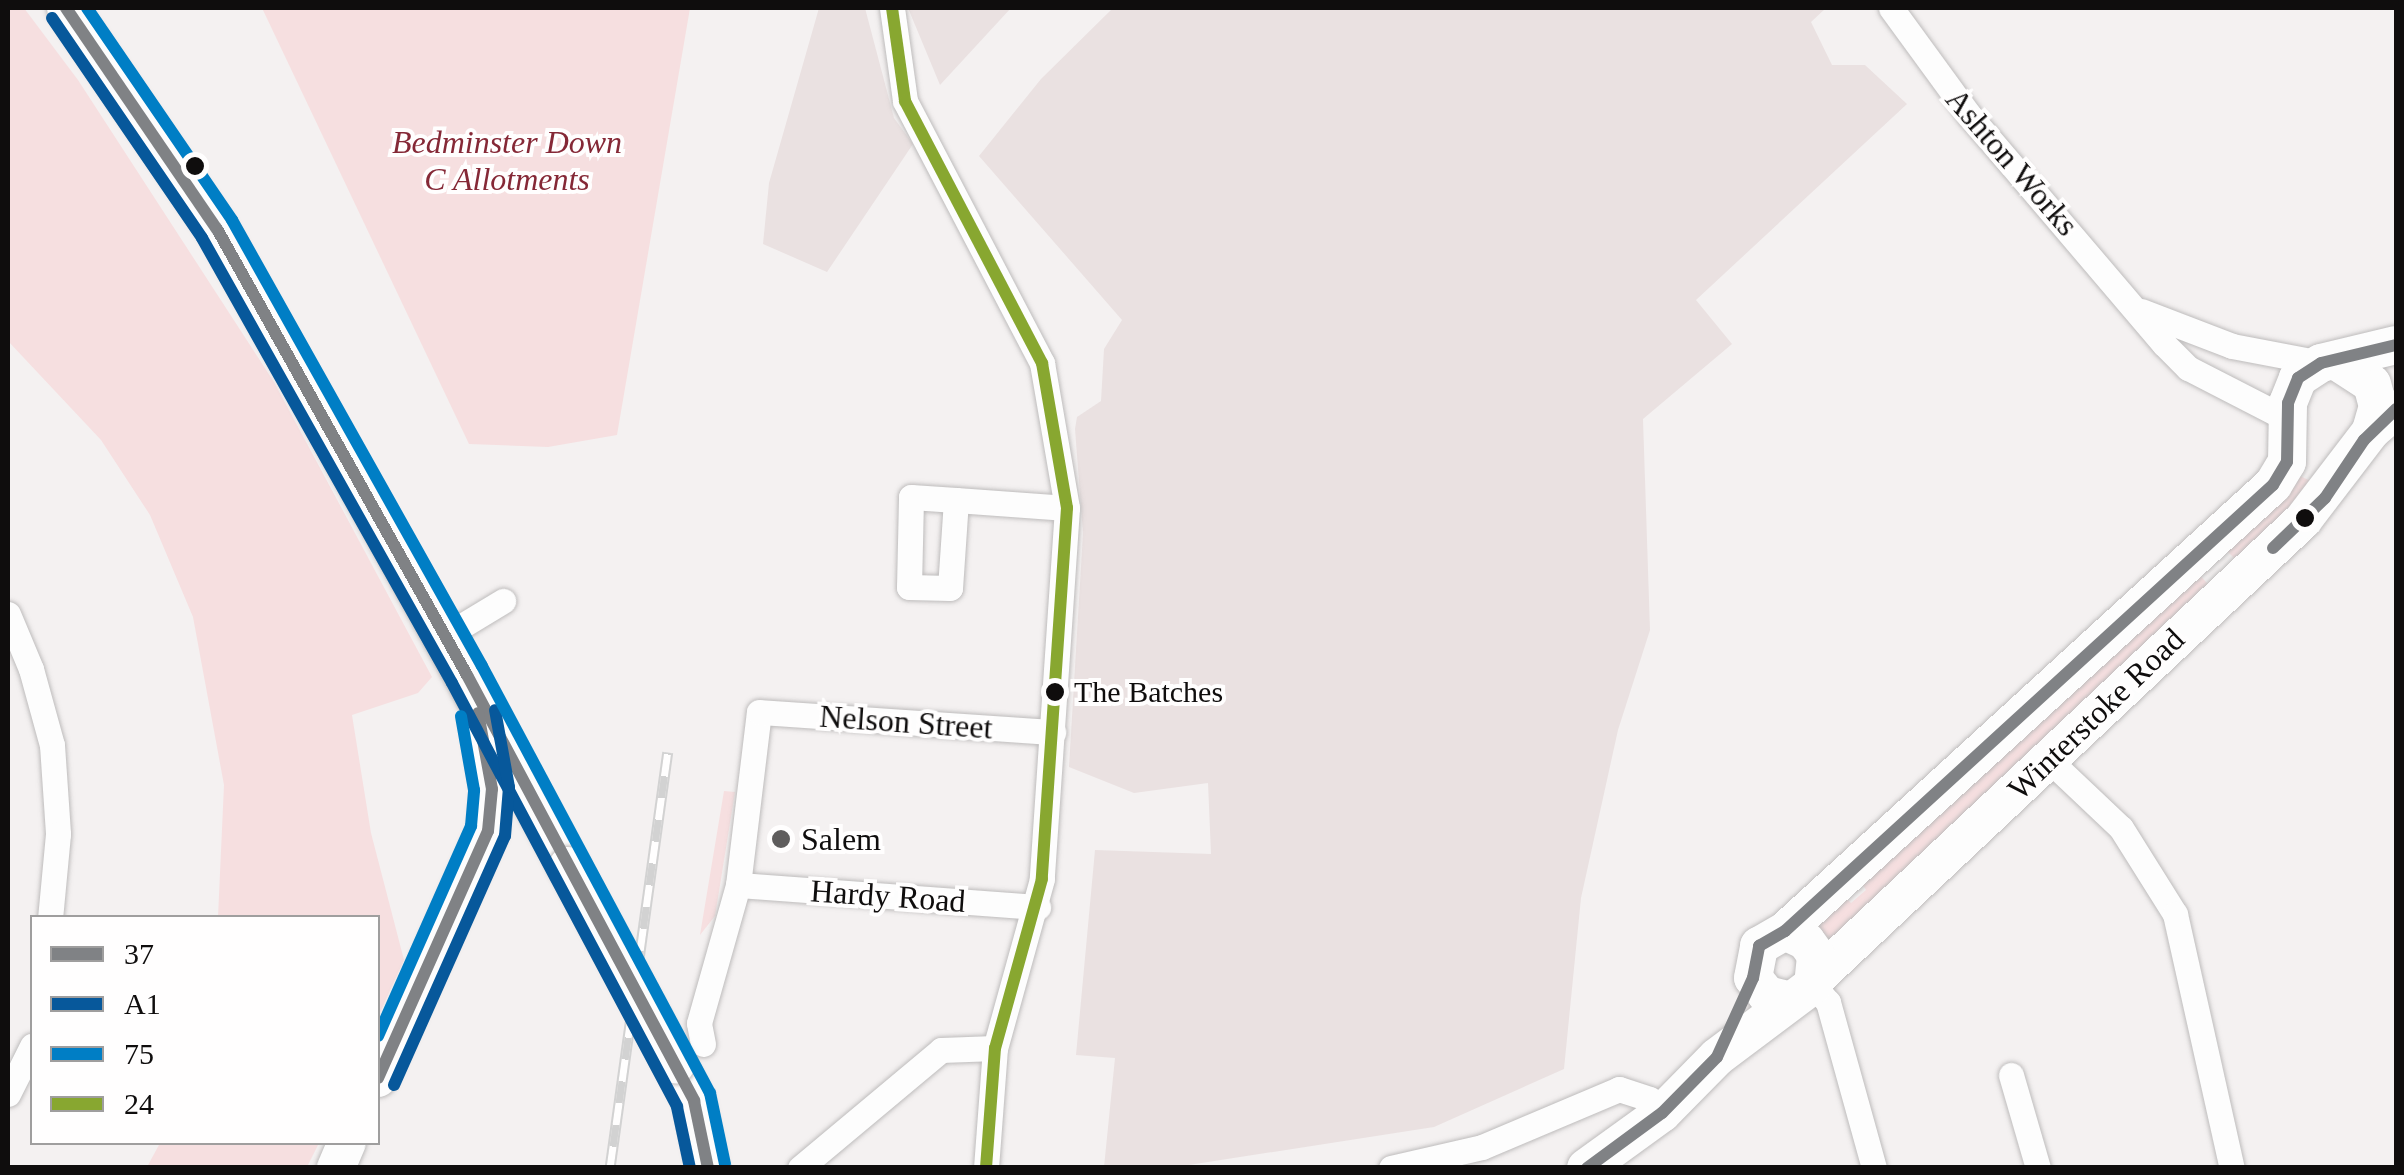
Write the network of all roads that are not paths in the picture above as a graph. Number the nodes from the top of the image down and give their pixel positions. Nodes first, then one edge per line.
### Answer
1 (66, 8) edge
2 (892, 8) edge
3 (1891, 8) edge
4 (2141, 311) junction
5 (2396, 344) edge
6 (2330, 363) junction
7 (2290, 423) junction
8 (2377, 427) edge
9 (956, 500) dead end
10 (1067, 508) junction
11 (503, 602) dead end
12 (8, 614) edge
13 (444, 636) junction
14 (468, 674) junction
15 (1053, 732) junction
16 (2048, 760) junction
17 (481, 853) junction
18 (568, 866) junction
19 (738, 885) junction
20 (1038, 908) junction
21 (50, 915) edge
22 (1784, 931) junction
23 (1753, 978) junction
24 (1806, 988) junction
25 (994, 1048) junction
26 (30, 1050) edge
27 (690, 1055) junction
28 (1717, 1057) junction
29 (380, 1074) edge
30 (2011, 1075) dead end
31 (8, 1094) edge
32 (1662, 1113) junction
33 (347, 1145) edge
34 (336, 1168) edge
35 (708, 1168) edge
36 (800, 1168) edge
37 (986, 1168) edge
38 (1390, 1168) edge
39 (1586, 1168) edge
40 (1874, 1168) edge
41 (2038, 1168) edge
42 (2232, 1168) edge

1 - 13 highway
2 - 10 street
3 - 4 street, Ashton Works
4 - 6 street, Ashton Works
4 - 7 street, Ashton Works
5 - 6 highway
6 - 7 highway, Winterstoke Road
6 - 8 highway
7 - 8 highway
7 - 22 highway, Winterstoke Road
8 - 16 highway, Winterstoke Road
9 - 10 street
10 - 15 street
11 - 13 street
12 - 21 street
13 - 14 highway
14 - 17 highway
14 - 18 highway
15 - 19 street, Nelson Street
15 - 20 street
16 - 24 highway, Winterstoke Road
16 - 42 street
17 - 18 highway
17 - 29 highway
18 - 27 highway, bridge
19 - 20 street, Hardy Road
19 - 27 street
20 - 25 street
22 - 23 highway, Winterstoke Road
22 - 24 highway
23 - 24 highway
23 - 28 highway, Winterstoke Road
24 - 28 highway, Winterstoke Road
24 - 40 street
25 - 36 street
25 - 37 street
26 - 31 street
27 - 35 highway
28 - 32 highway, Winterstoke Road
30 - 41 street
32 - 38 street
32 - 39 highway, Winterstoke Road
33 - 34 highway

